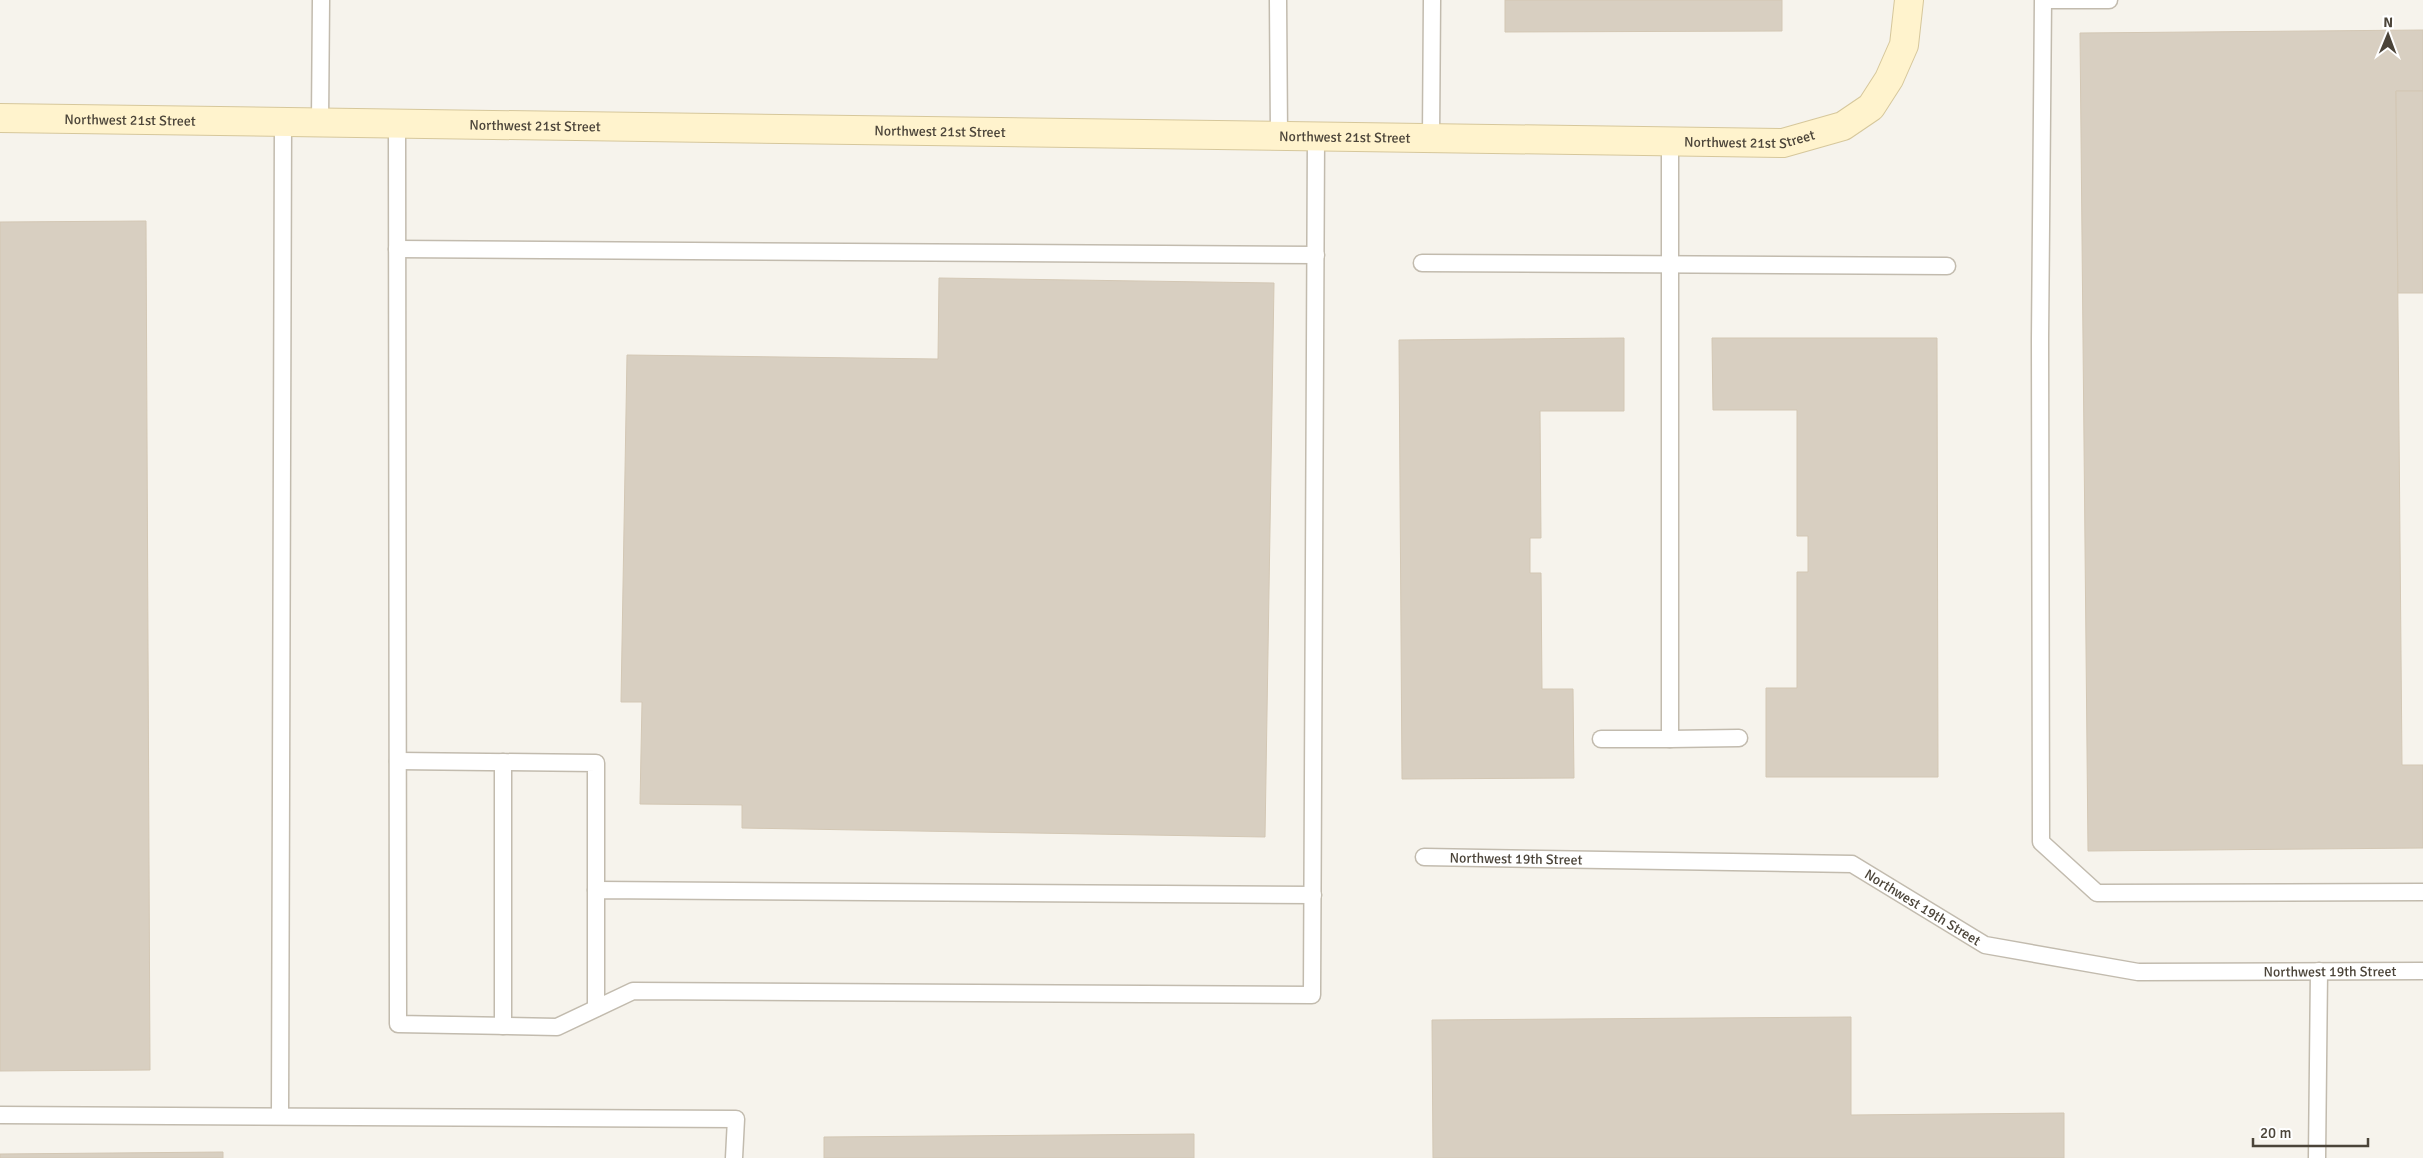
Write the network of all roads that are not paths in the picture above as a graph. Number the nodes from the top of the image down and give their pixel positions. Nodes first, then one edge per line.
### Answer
1 (321, 0) edge
2 (1278, 0) edge
3 (1432, 0) edge
4 (1909, 0) edge
5 (2109, 0) edge
6 (0, 118) edge
7 (283, 122) junction
8 (320, 122) junction
9 (397, 123) junction
10 (1279, 135) junction
11 (1316, 136) junction
12 (1431, 138) junction
13 (1670, 141) junction
14 (397, 249) junction
15 (1316, 255) junction
16 (1422, 263) dead end
17 (1670, 266) junction
18 (1947, 266) dead end
19 (1739, 738) dead end
20 (1601, 739) dead end
21 (1670, 739) junction
22 (398, 762) junction
23 (503, 762) junction
24 (1424, 857) dead end
25 (596, 890) junction
26 (2423, 892) edge
27 (1313, 895) junction
28 (2319, 971) junction
29 (2423, 971) edge
30 (596, 1008) junction
31 (503, 1026) junction
32 (0, 1115) edge
33 (280, 1115) junction
34 (734, 1158) edge
35 (2317, 1158) edge

1 - 8 lane
2 - 10 lane
3 - 12 lane
4 - 13 street, Northwest 21st Street
5 - 26 lane
6 - 7 street, Northwest 21st Street
7 - 8 street, Northwest 21st Street
7 - 33 lane
8 - 9 street, Northwest 21st Street
9 - 10 street, Northwest 21st Street
9 - 14 lane
10 - 11 street, Northwest 21st Street
11 - 12 street, Northwest 21st Street
11 - 15 lane
12 - 13 street, Northwest 21st Street
13 - 17 lane
14 - 15 lane
14 - 22 lane
15 - 27 lane
16 - 17 lane
17 - 18 lane
17 - 21 lane
19 - 21 lane
20 - 21 lane
22 - 23 lane
22 - 31 lane
23 - 25 lane
23 - 31 lane
24 - 28 lane, Northwest 19th Street
25 - 27 lane
25 - 30 lane
27 - 30 lane
28 - 29 lane, Northwest 19th Street
28 - 35 lane
30 - 31 lane
32 - 33 lane
33 - 34 lane

